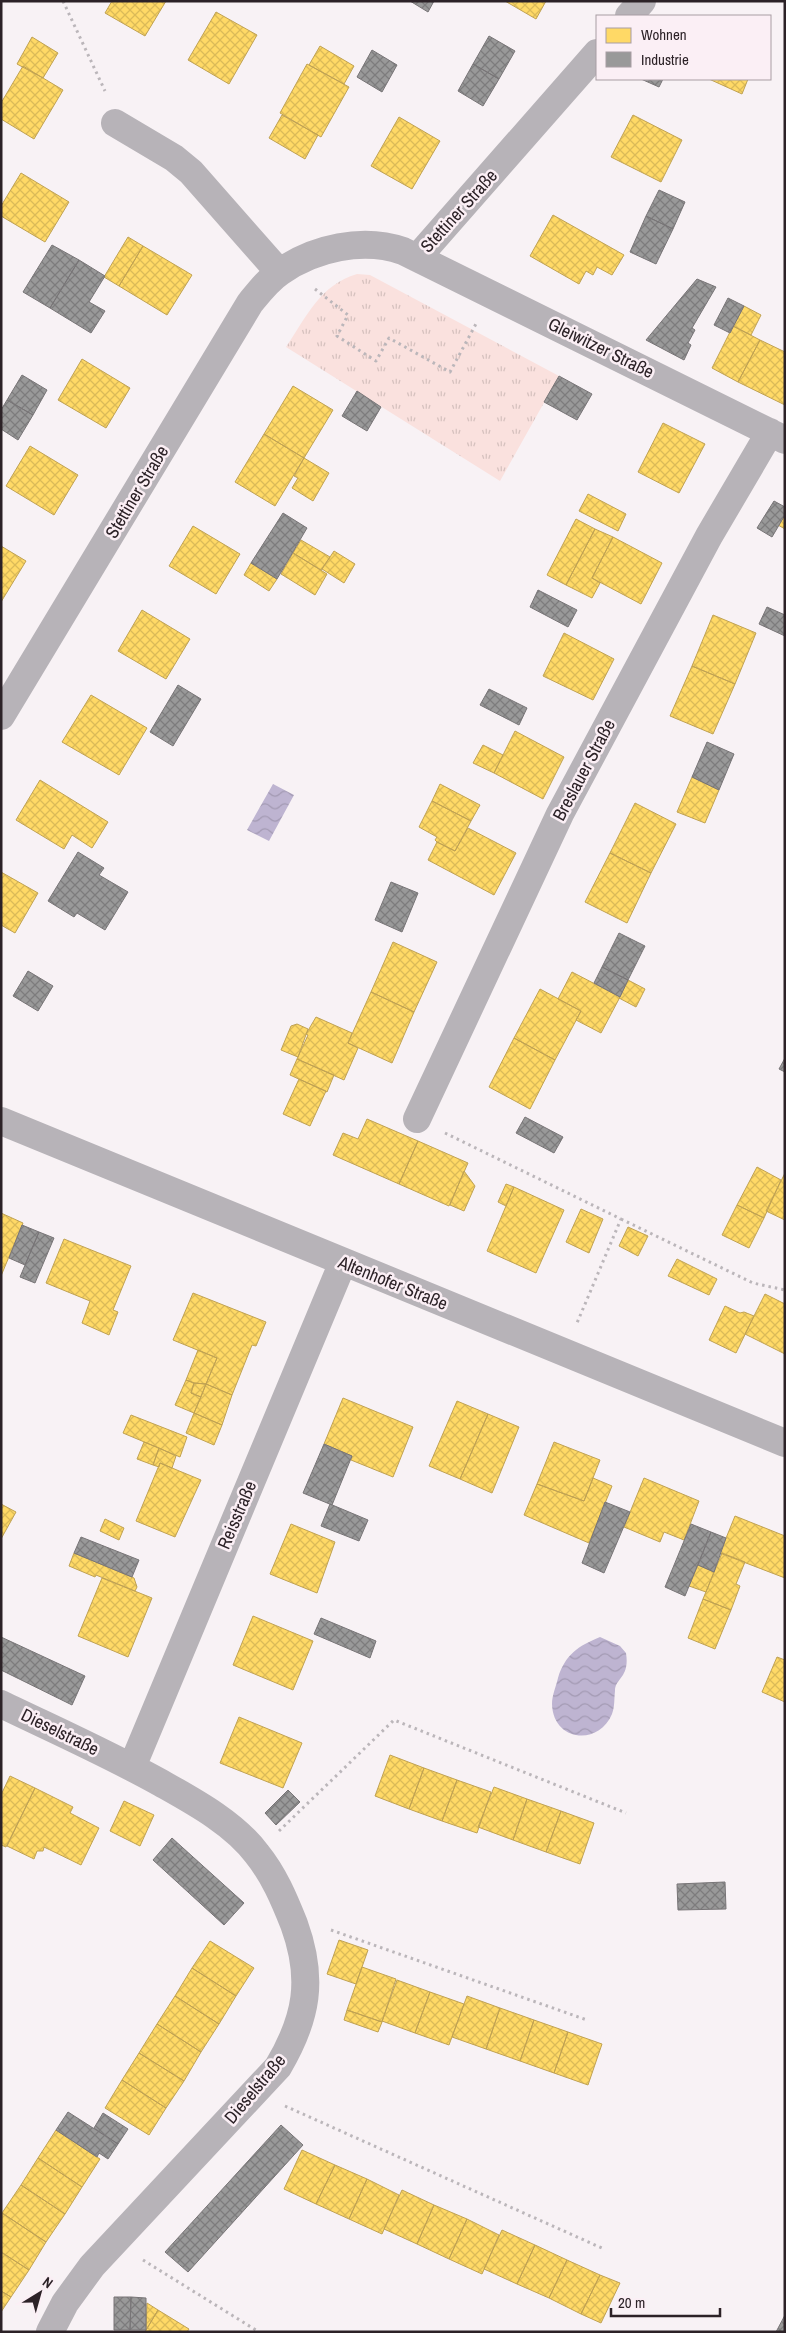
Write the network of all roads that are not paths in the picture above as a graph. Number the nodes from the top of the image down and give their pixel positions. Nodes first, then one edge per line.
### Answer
1 (642, 1) edge
2 (630, 15) edge
3 (596, 54) edge
4 (115, 123) road end
5 (417, 258) junction
6 (285, 269) junction
7 (777, 436) edge
8 (1, 716) edge
9 (417, 1119) road end
10 (1, 1121) edge
11 (343, 1262) junction
12 (785, 1444) edge
13 (1, 1704) edge
14 (132, 1767) junction
15 (50, 2332) edge

1 - 2 street
3 - 5 street, Stettiner Straße
4 - 6 street
5 - 6 street, Stettiner Straße
5 - 7 street, Gleiwitzer Straße
6 - 8 street, Stettiner Straße
7 - 9 street, Breslauer Straße
10 - 11 street, Altenhofer Straße
11 - 12 street, Altenhofer Straße
11 - 14 street, Reisstraße
13 - 14 street, Dieselstraße
14 - 15 street, Dieselstraße

